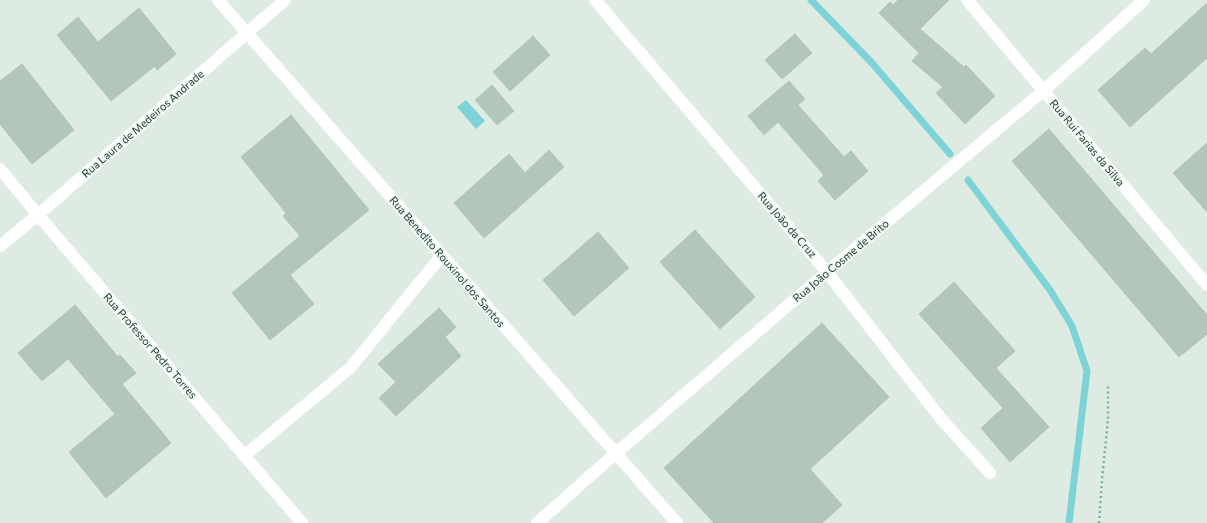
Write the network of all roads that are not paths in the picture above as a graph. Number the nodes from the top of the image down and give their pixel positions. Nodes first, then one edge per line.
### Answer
1 (218, 0) edge
2 (285, 0) edge
3 (595, 0) edge
4 (967, 0) edge
5 (1144, 0) edge
6 (247, 34) junction
7 (1043, 91) junction
8 (0, 169) edge
9 (38, 215) junction
10 (0, 246) edge
11 (442, 255) junction
12 (827, 272) junction
13 (1207, 285) edge
14 (615, 454) junction
15 (244, 456) junction
16 (990, 473) dead end
17 (302, 523) edge
18 (537, 523) edge
19 (677, 523) edge

1 - 6 street, Rua Benedito Rouxinol dos Santos
2 - 6 street, Rua Laura de Medeiros Andrade
3 - 12 street, Rua João da Cruz
4 - 7 street, Rua Rui Farias da Silva
5 - 7 street, Rua João Cosme de Brito
6 - 9 street, Rua Laura de Medeiros Andrade
6 - 11 street, Rua Benedito Rouxinol dos Santos
7 - 12 street, Rua João Cosme de Brito
7 - 13 street, Rua Rui Farias da Silva
8 - 9 street, Rua Professor Pedro Torres
9 - 10 street, Rua Laura de Medeiros Andrade
9 - 15 street, Rua Professor Pedro Torres
11 - 14 street, Rua Benedito Rouxinol dos Santos
11 - 15 street
12 - 14 street, Rua João Cosme de Brito
12 - 16 street, Rua João da Cruz
14 - 18 street, Rua João Cosme de Brito
14 - 19 street, Rua Benedito Rouxinol dos Santos
15 - 17 street, Rua Professor Pedro Torres

